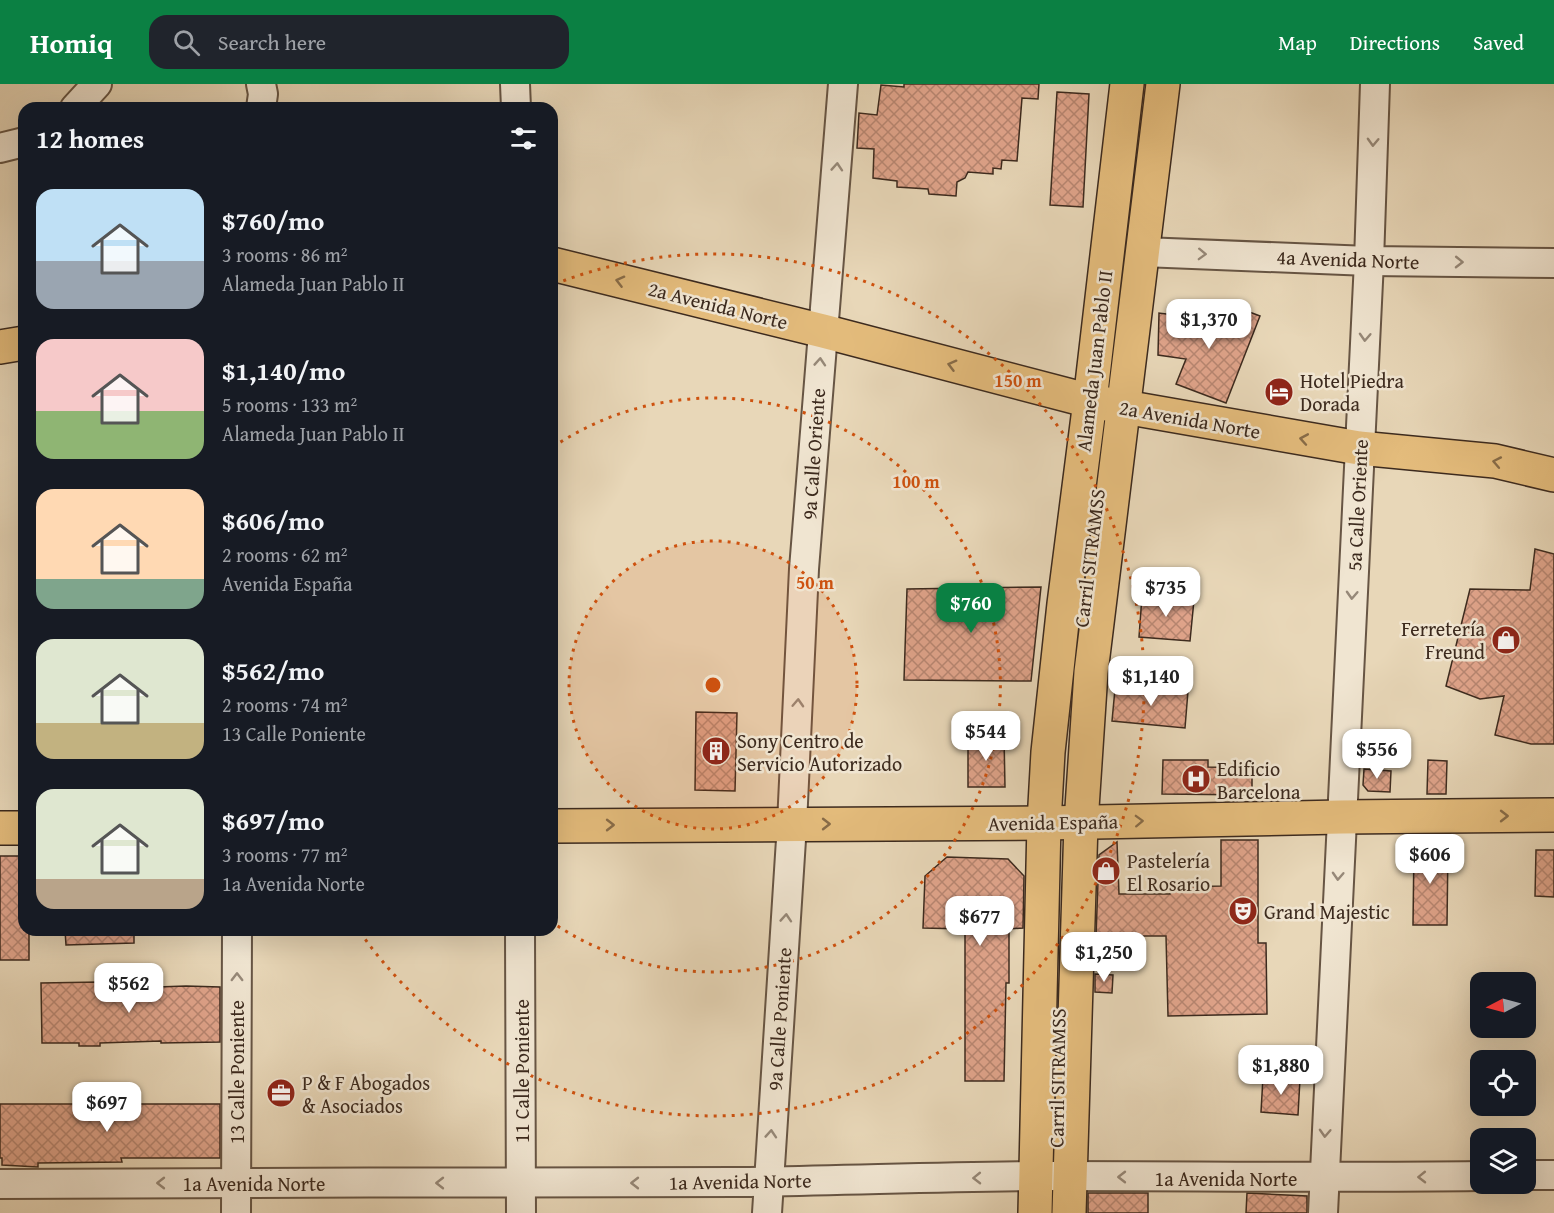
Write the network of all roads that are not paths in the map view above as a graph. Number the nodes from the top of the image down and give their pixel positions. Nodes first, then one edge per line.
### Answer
1 (97, 84) edge
2 (261, 84) edge
3 (515, 84) edge
4 (843, 84) edge
5 (1127, 84) edge
6 (1146, 84) edge
7 (1163, 84) edge
8 (1375, 84) edge
9 (80, 102) edge
10 (262, 102) edge
11 (516, 102) edge
12 (18, 144) edge
13 (0, 148) edge
14 (1143, 252) junction
15 (1369, 261) junction
16 (1554, 263) edge
17 (558, 265) edge
18 (823, 331) junction
19 (18, 344) edge
20 (0, 347) edge
21 (1107, 405) junction
22 (1359, 448) junction
23 (1554, 476) edge
24 (1554, 815) edge
25 (1341, 817) junction
26 (1062, 823) junction
27 (792, 824) junction
28 (558, 826) edge
29 (0, 828) edge
30 (18, 828) edge
31 (237, 936) edge
32 (520, 936) edge
33 (1536, 1175) edge
34 (1554, 1175) edge
35 (1470, 1176) edge
36 (1053, 1177) junction
37 (1323, 1179) junction
38 (236, 1182) junction
39 (768, 1182) junction
40 (521, 1183) junction
41 (0, 1184) edge
42 (236, 1213) edge
43 (521, 1213) edge
44 (767, 1213) edge
45 (1035, 1213) edge
46 (1054, 1213) edge
47 (1069, 1213) edge
48 (1323, 1213) edge

1 - 9 street
2 - 10 street
3 - 11 street
18 -> 4 street, 9a Calle Oriente
5 - 21 main road, Alameda Juan Pablo II
6 - 21 main road
7 - 14 main road, Alameda Juan Pablo II
8 -> 15 street, 5a Calle Oriente
12 - 13 street
14 -> 15 street, 4a Avenida Norte
14 - 21 main road, Alameda Juan Pablo II
15 -> 16 street, 4a Avenida Norte
15 -> 22 street, 5a Calle Oriente
18 -> 17 main road, 2a Avenida Norte
21 -> 18 main road, 2a Avenida Norte
27 -> 18 street, 9a Calle Oriente
19 - 20 main road
22 -> 21 main road, 2a Avenida Norte
21 - 26 main road, Alameda Juan Pablo II
23 -> 22 main road, 2a Avenida Norte
22 -> 25 street, 5a Calle Oriente
25 -> 24 main road, Avenida España
26 -> 25 main road, Avenida España
25 -> 37 street, 5a Calle Oriente
27 -> 26 main road, Avenida España
26 - 36 main road, Alameda Juan Pablo II
28 -> 27 main road, Avenida España
39 -> 27 street, 9a Calle Poniente
29 - 30 main road
38 -> 31 street, 13 Calle Poniente
32 - 40 street, 11 Calle Poniente
33 - 34 street
35 -> 37 street, 1a Avenida Norte
37 -> 36 street, 1a Avenida Norte
36 -> 39 street, 1a Avenida Norte
36 - 45 main road, Alameda Juan Pablo II
36 - 46 main road, Carril SITRAMSS
36 - 47 main road, Alameda Juan Pablo II
37 - 48 street, 5a Calle Oriente
40 -> 38 street, 1a Avenida Norte
38 -> 41 street, 1a Avenida Norte
38 - 42 street, 13 Calle Poniente
39 -> 40 street, 1a Avenida Norte
39 - 44 street, 9a Calle Poniente
40 - 43 street, 11 Calle Poniente

